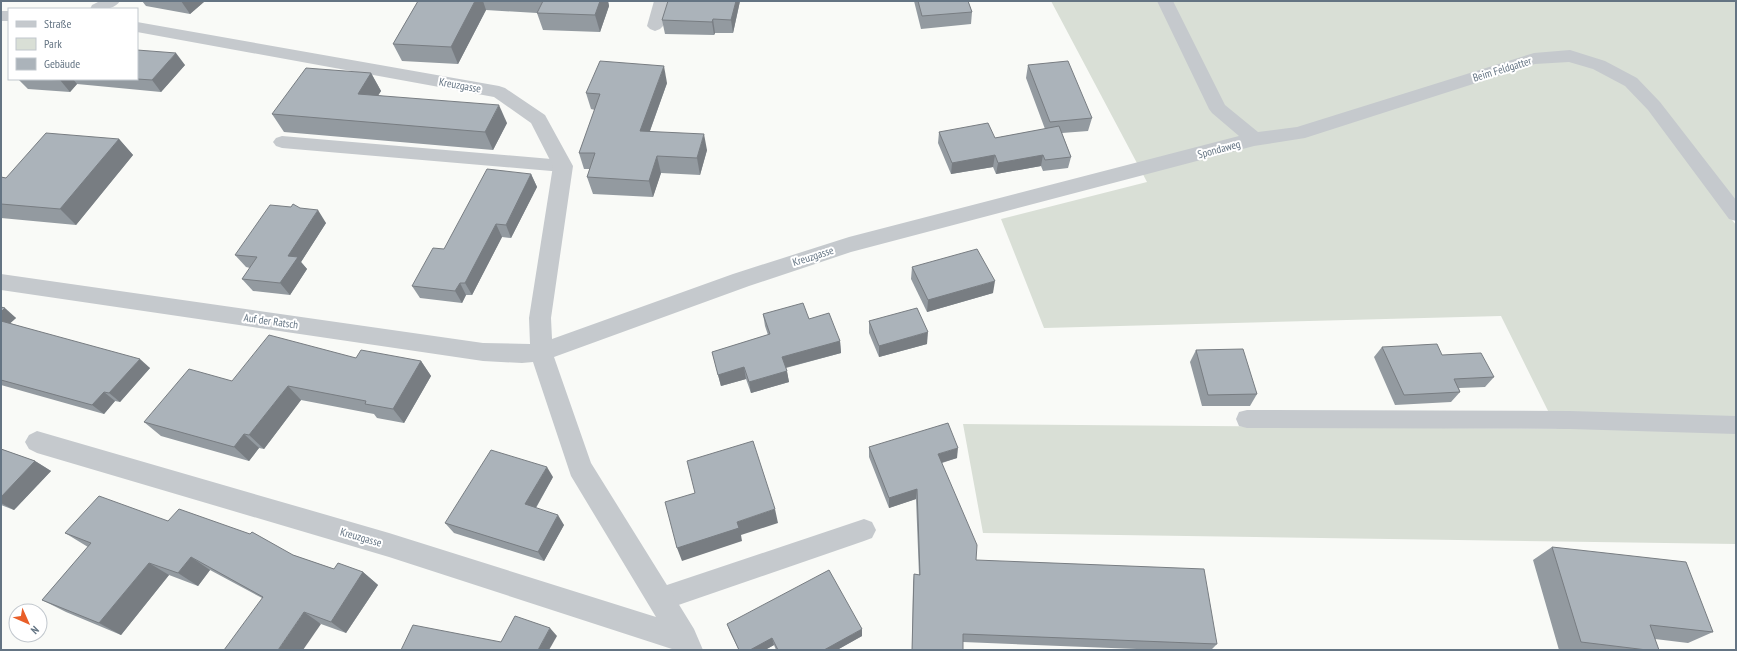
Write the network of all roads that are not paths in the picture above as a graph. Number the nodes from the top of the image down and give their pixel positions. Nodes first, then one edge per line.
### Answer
1 (112, 1) edge
2 (661, 1) edge
3 (1165, 1) edge
4 (100, 8) edge
5 (655, 26) dead end
6 (138, 27) edge
7 (1254, 139) junction
8 (282, 142) dead end
9 (563, 166) junction
10 (1091, 181) joint
11 (1736, 214) edge
12 (1, 282) edge
13 (541, 352) junction
14 (1247, 419) dead end
15 (1736, 425) edge
16 (37, 442) dead end
17 (864, 530) dead end
18 (661, 599) junction
19 (686, 644) edge

1 - 4 street
2 - 5 lane
3 - 7 street, Spondaweg
6 - 9 street, Kreuzgasse
7 - 10 street, Spondaweg
7 - 11 street, Beim Feldgatter
8 - 9 lane
9 - 13 street, Kreuzgasse
10 - 13 street, Kreuzgasse
12 - 13 street, Auf der Ratsch
13 - 18 street, Kreuzgasse
14 - 15 lane
16 - 19 street, Kreuzgasse
17 - 18 lane
18 - 19 street, Kreuzgasse

